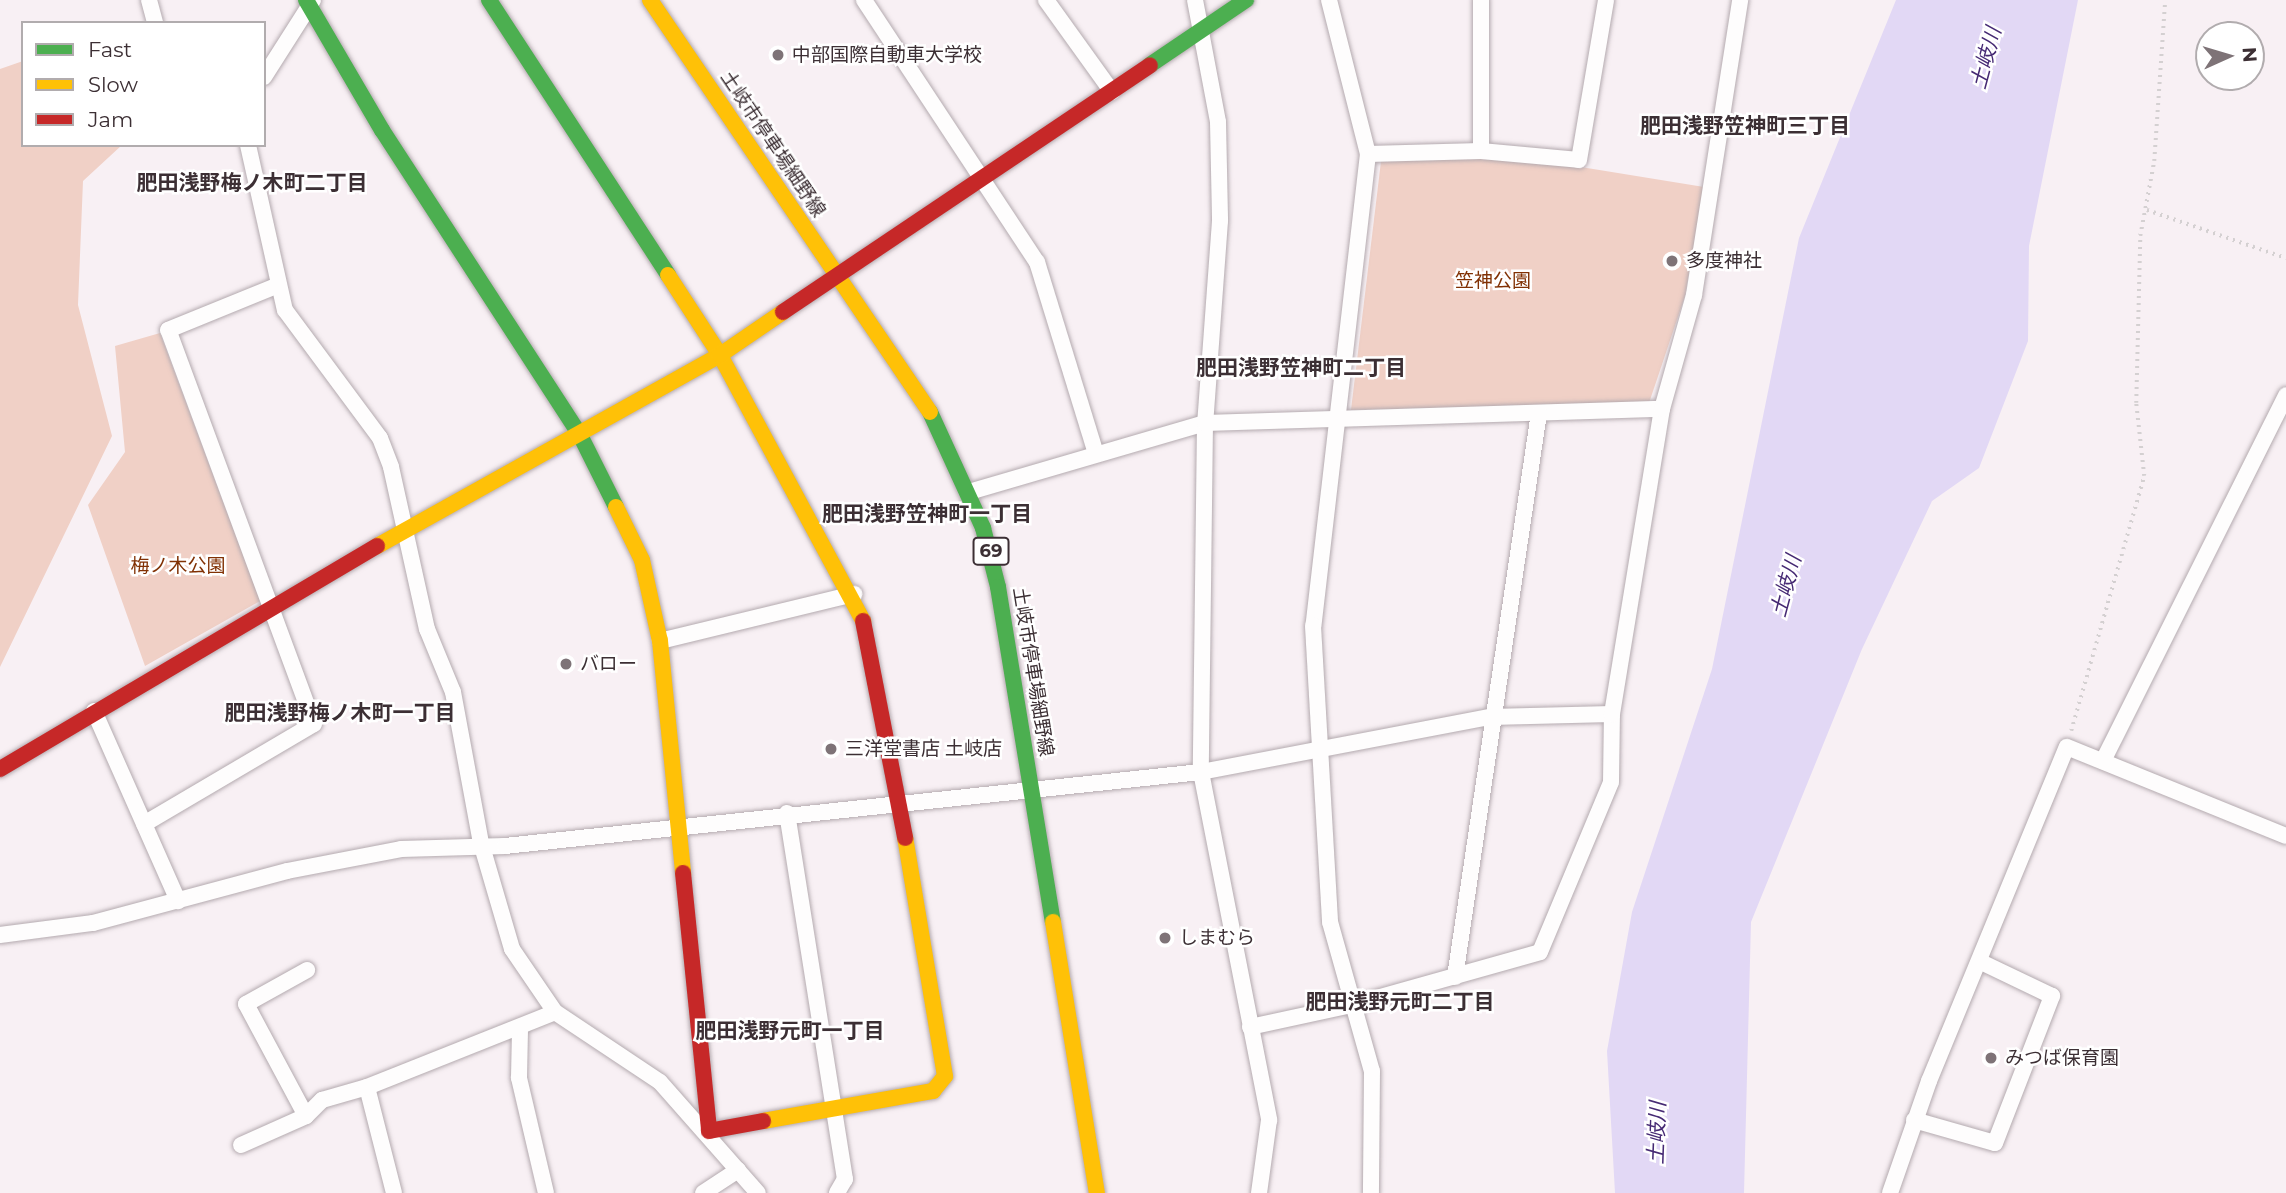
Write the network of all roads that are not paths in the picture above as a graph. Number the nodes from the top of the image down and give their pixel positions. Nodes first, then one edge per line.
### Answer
1 (149, 0) edge
2 (489, 0) edge
3 (650, 0) edge
4 (864, 0) edge
5 (1046, 0) edge
6 (1195, 0) edge
7 (1246, 0) edge
8 (1329, 0) edge
9 (1480, 0) edge
10 (1606, 0) edge
11 (1740, 0) edge
12 (309, 1) edge
13 (154, 21) edge
14 (1204, 29) junction
15 (266, 74) edge
16 (1112, 92) junction
17 (248, 147) edge
18 (1481, 151) junction
19 (1368, 154) junction
20 (985, 176) junction
21 (839, 279) junction
22 (278, 285) junction
23 (720, 355) junction
24 (2286, 395) edge
25 (1662, 409) junction
26 (1539, 413) junction
27 (1336, 419) junction
28 (1205, 422) junction
29 (580, 435) junction
30 (1096, 454) junction
31 (969, 492) junction
32 (409, 531) junction
33 (854, 594) junction
34 (271, 607) junction
35 (660, 641) junction
36 (94, 711) junction
37 (1612, 714) junction
38 (1490, 717) junction
39 (1320, 749) junction
40 (2103, 761) junction
41 (0, 769) edge
42 (1201, 772) junction
43 (1030, 786) junction
44 (900, 801) junction
45 (787, 813) junction
46 (144, 824) junction
47 (682, 825) junction
48 (2286, 836) edge
49 (481, 843) junction
50 (178, 901) junction
51 (0, 935) edge
52 (1981, 962) junction
53 (307, 970) dead end
54 (1455, 977) junction
55 (1352, 1005) junction
56 (555, 1012) junction
57 (1250, 1027) junction
58 (520, 1030) junction
59 (367, 1087) junction
60 (832, 1108) junction
61 (306, 1116) junction
62 (1914, 1120) junction
63 (709, 1131) junction
64 (242, 1145) dead end
65 (738, 1170) junction
66 (394, 1193) edge
67 (546, 1193) edge
68 (703, 1193) edge
69 (758, 1193) edge
70 (837, 1193) edge
71 (1097, 1193) edge
72 (1259, 1193) edge
73 (1371, 1193) edge
74 (1890, 1193) edge

1 - 13 street
2 - 23 street
3 - 21 street, 土岐市停車場細野線 / 69
4 - 20 street
5 - 16 street
6 - 14 street
7 - 14 street
8 - 19 street
9 - 18 street
10 - 18 street
11 - 25 street
12 - 15 street
12 - 29 street
14 - 16 street
14 - 28 street
16 - 20 street
17 - 22 street
18 - 19 street
19 - 27 street
20 - 21 street
20 - 30 street
21 - 23 street
21 - 31 street, 土岐市停車場細野線 / 69
22 - 32 street
22 - 34 street
23 - 29 street
23 - 33 street
24 - 40 street
25 - 26 street
25 - 37 street
26 - 27 street
26 - 38 street
27 - 28 street
27 - 39 street
28 - 30 street
28 - 42 street
29 - 32 street
29 - 35 street
30 - 31 street
31 - 43 street, 土岐市停車場細野線 / 69
32 - 34 street
32 - 49 street
33 - 35 street
33 - 44 street
34 - 36 street
34 - 46 street
35 - 47 street
36 - 41 street
36 - 46 street
37 - 38 street
37 - 54 street
38 - 39 street
38 - 54 street
39 - 42 street
39 - 55 street
40 - 48 street
40 - 52 street
42 - 43 street
42 - 57 street
43 - 44 street
43 - 71 street, 土岐市停車場細野線 / 69
44 - 45 street
44 - 60 street
45 - 47 street
45 - 60 street
46 - 50 street
47 - 49 street
47 - 63 street
49 - 50 street
49 - 56 street
50 - 51 street
52 - 62 street
52 - 62 street
53 - 61 street
54 - 55 street
55 - 57 street
55 - 73 street
56 - 58 street
56 - 63 street
57 - 72 street
58 - 59 street
58 - 67 street
59 - 61 street
59 - 66 street
60 - 63 street
60 - 70 street
61 - 64 street
62 - 74 street
63 - 65 street
65 - 68 street
65 - 69 street

